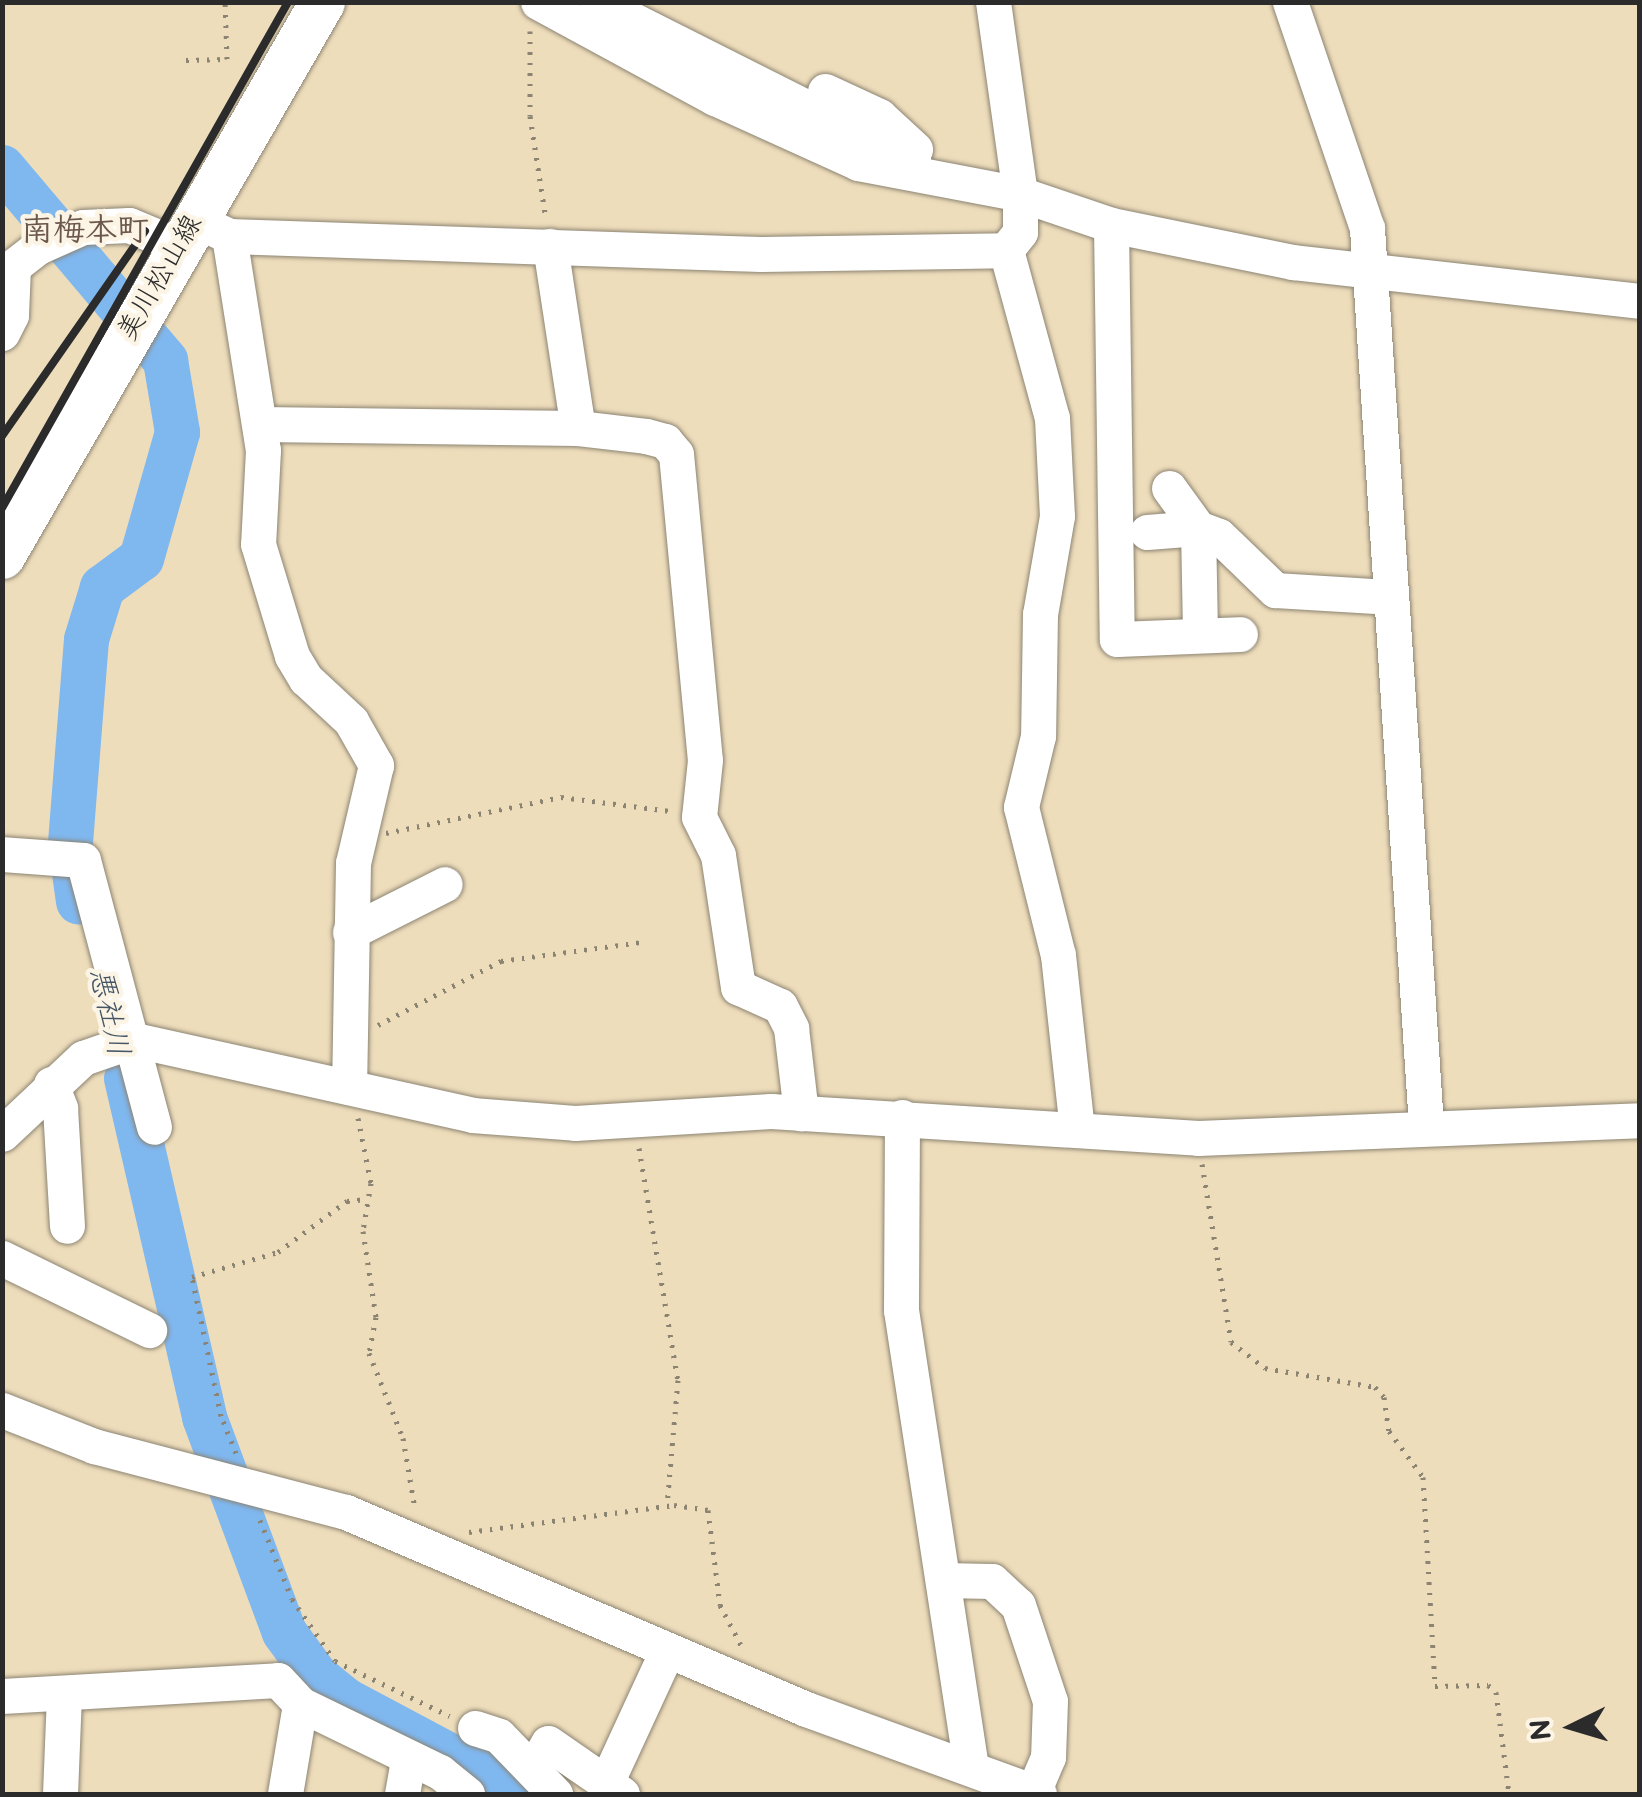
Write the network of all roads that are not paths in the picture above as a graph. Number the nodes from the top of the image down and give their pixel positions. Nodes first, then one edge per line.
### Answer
1 (322, 2) edge
2 (597, 2) edge
3 (646, 2) edge
4 (993, 2) edge
5 (1290, 2) edge
6 (531, 9) edge
7 (945, 177) junction
8 (1020, 194) junction
9 (1111, 225) junction
10 (200, 233) junction
11 (550, 246) junction
12 (1006, 250) junction
13 (18, 263) edge
14 (1365, 272) junction
15 (1640, 301) edge
16 (2, 334) edge
17 (260, 424) junction
18 (578, 428) junction
19 (1170, 488) dead end
20 (1198, 528) junction
21 (1146, 532) dead end
22 (2, 556) edge
23 (1388, 598) junction
24 (1240, 634) dead end
25 (1200, 636) junction
26 (2, 854) edge
27 (445, 884) dead end
28 (350, 932) junction
29 (119, 1044) junction
30 (51, 1084) junction
31 (349, 1087) junction
32 (801, 1112) junction
33 (902, 1117) junction
34 (1640, 1120) edge
35 (1426, 1125) junction
36 (154, 1127) dead end
37 (1077, 1129) junction
38 (2, 1134) edge
39 (67, 1226) dead end
40 (2, 1258) edge
41 (149, 1330) dead end
42 (2, 1410) edge
43 (942, 1580) junction
44 (667, 1651) junction
45 (2, 1696) edge
46 (64, 1696) junction
47 (300, 1704) junction
48 (475, 1728) road end
49 (408, 1759) junction
50 (970, 1768) junction
51 (544, 1781) edge
52 (614, 1789) edge
53 (60, 1794) edge
54 (285, 1794) edge
55 (402, 1794) edge
56 (466, 1794) edge
57 (1036, 1794) edge

1 - 10 main road, 美川松山線
2 - 7 street
3 - 7 street
4 - 8 street
5 - 14 street
6 - 7 street
7 - 8 street
8 - 9 street
8 - 12 street
9 - 14 street
9 - 25 street
10 - 11 street
10 - 13 street
10 - 17 street
10 - 22 main road, 美川松山線
11 - 12 street
11 - 18 street
12 - 37 street
13 - 16 street
14 - 15 street
14 - 23 street
17 - 18 street
17 - 28 street
18 - 32 street
19 - 20 street
20 - 21 street
20 - 23 street
20 - 25 street
23 - 35 street
24 - 25 street
26 - 29 street
27 - 28 street
28 - 31 street
29 - 30 street
29 - 31 street
29 - 36 street
30 - 38 street
30 - 39 street
31 - 32 street
32 - 33 street
33 - 37 street
33 - 43 street
34 - 35 street
35 - 37 street
40 - 41 street
42 - 44 street
43 - 50 street
43 - 57 street
44 - 50 street
44 - 52 street
45 - 46 street
46 - 47 street
46 - 53 street
47 - 49 street
47 - 54 street
48 - 51 street
49 - 55 street
49 - 56 street
50 - 57 street
51 - 52 street

